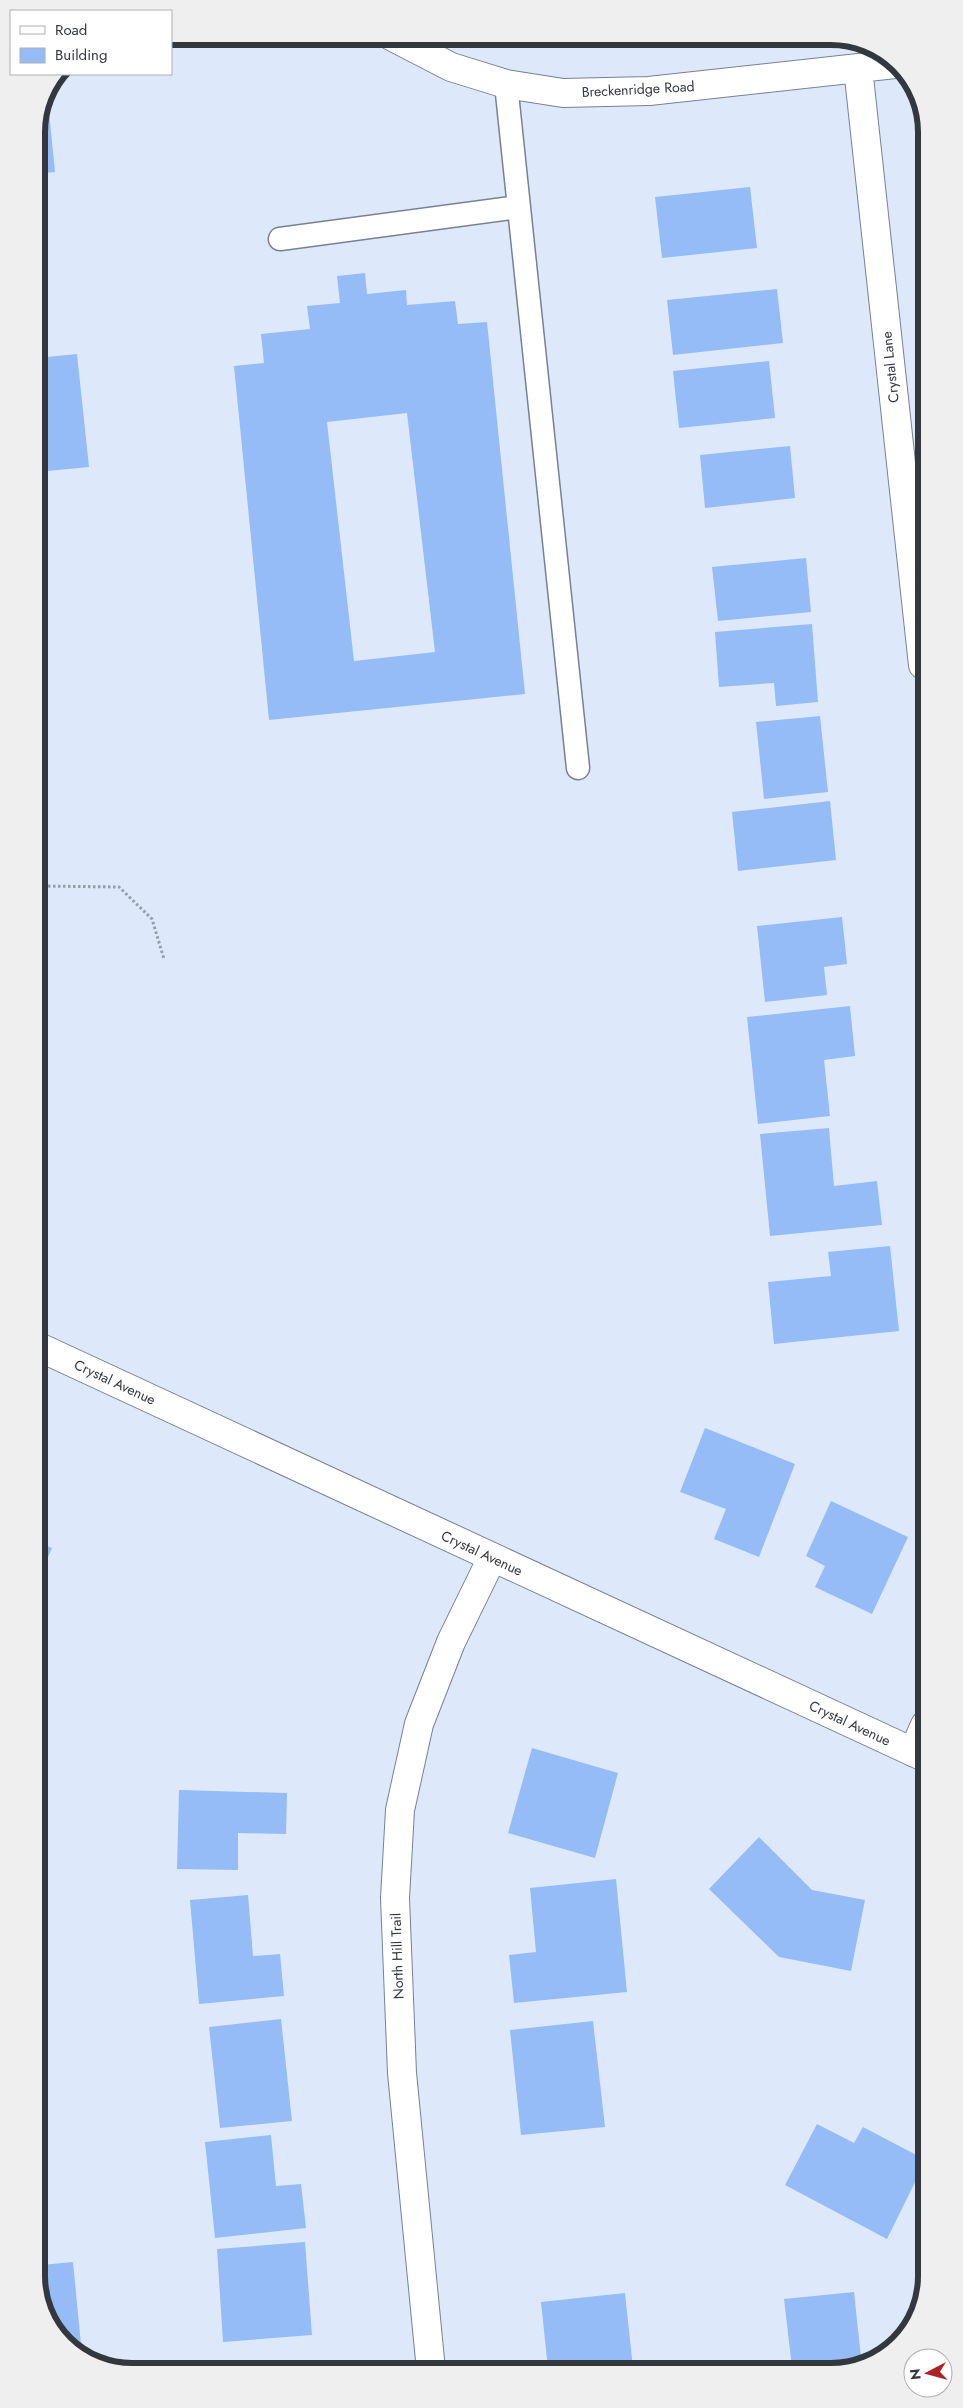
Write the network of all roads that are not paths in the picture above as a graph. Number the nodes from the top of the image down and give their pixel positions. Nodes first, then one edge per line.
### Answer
1 (408, 45) edge
2 (886, 65) edge
3 (858, 68) junction
4 (506, 84) junction
5 (519, 207) junction
6 (280, 239) dead end
7 (918, 589) edge
8 (578, 768) dead end
9 (45, 1350) edge
10 (492, 1558) junction
11 (918, 1755) edge
12 (430, 2363) edge

1 - 4 street, Breckenridge Road
2 - 3 street, Breckenridge Road
3 - 4 street, Breckenridge Road
3 - 7 street, Crystal Lane
4 - 5 lane
5 - 6 lane
5 - 8 lane
9 - 10 street, Crystal Avenue
10 - 11 street, Crystal Avenue
10 - 12 street, North Hill Trail

